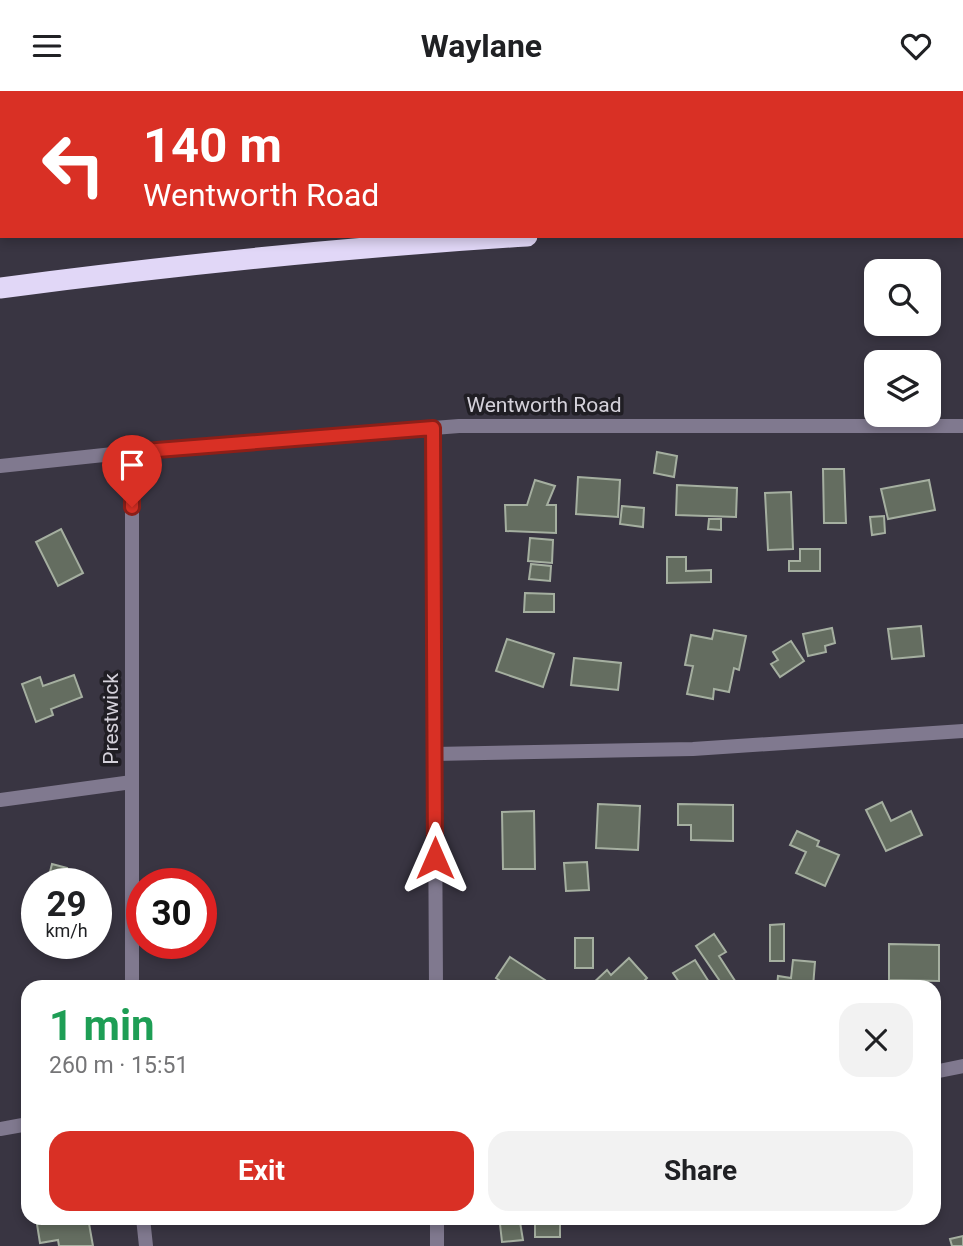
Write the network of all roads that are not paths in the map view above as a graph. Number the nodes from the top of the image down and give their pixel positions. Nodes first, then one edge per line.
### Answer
1 (495, 238) edge
2 (0, 288) edge
3 (963, 426) edge
4 (433, 428) junction
5 (132, 452) junction
6 (0, 466) edge
7 (963, 731) edge
8 (434, 754) junction
9 (132, 782) junction
10 (0, 800) edge
11 (132, 980) edge
12 (436, 980) edge
13 (963, 1066) edge
14 (941, 1071) edge
15 (21, 1125) edge
16 (0, 1129) edge
17 (144, 1225) edge
18 (437, 1225) edge
19 (146, 1246) edge
20 (437, 1246) edge

1 - 2 highway
3 - 4 street, Wentworth Road
4 - 5 street, Wentworth Road
4 - 8 street
5 - 6 street, Wentworth Road
5 - 9 street, Prestwick
7 - 8 street
8 - 12 street
9 - 10 street
9 - 11 street, Prestwick
13 - 14 street
15 - 16 street
17 - 19 street
18 - 20 street

